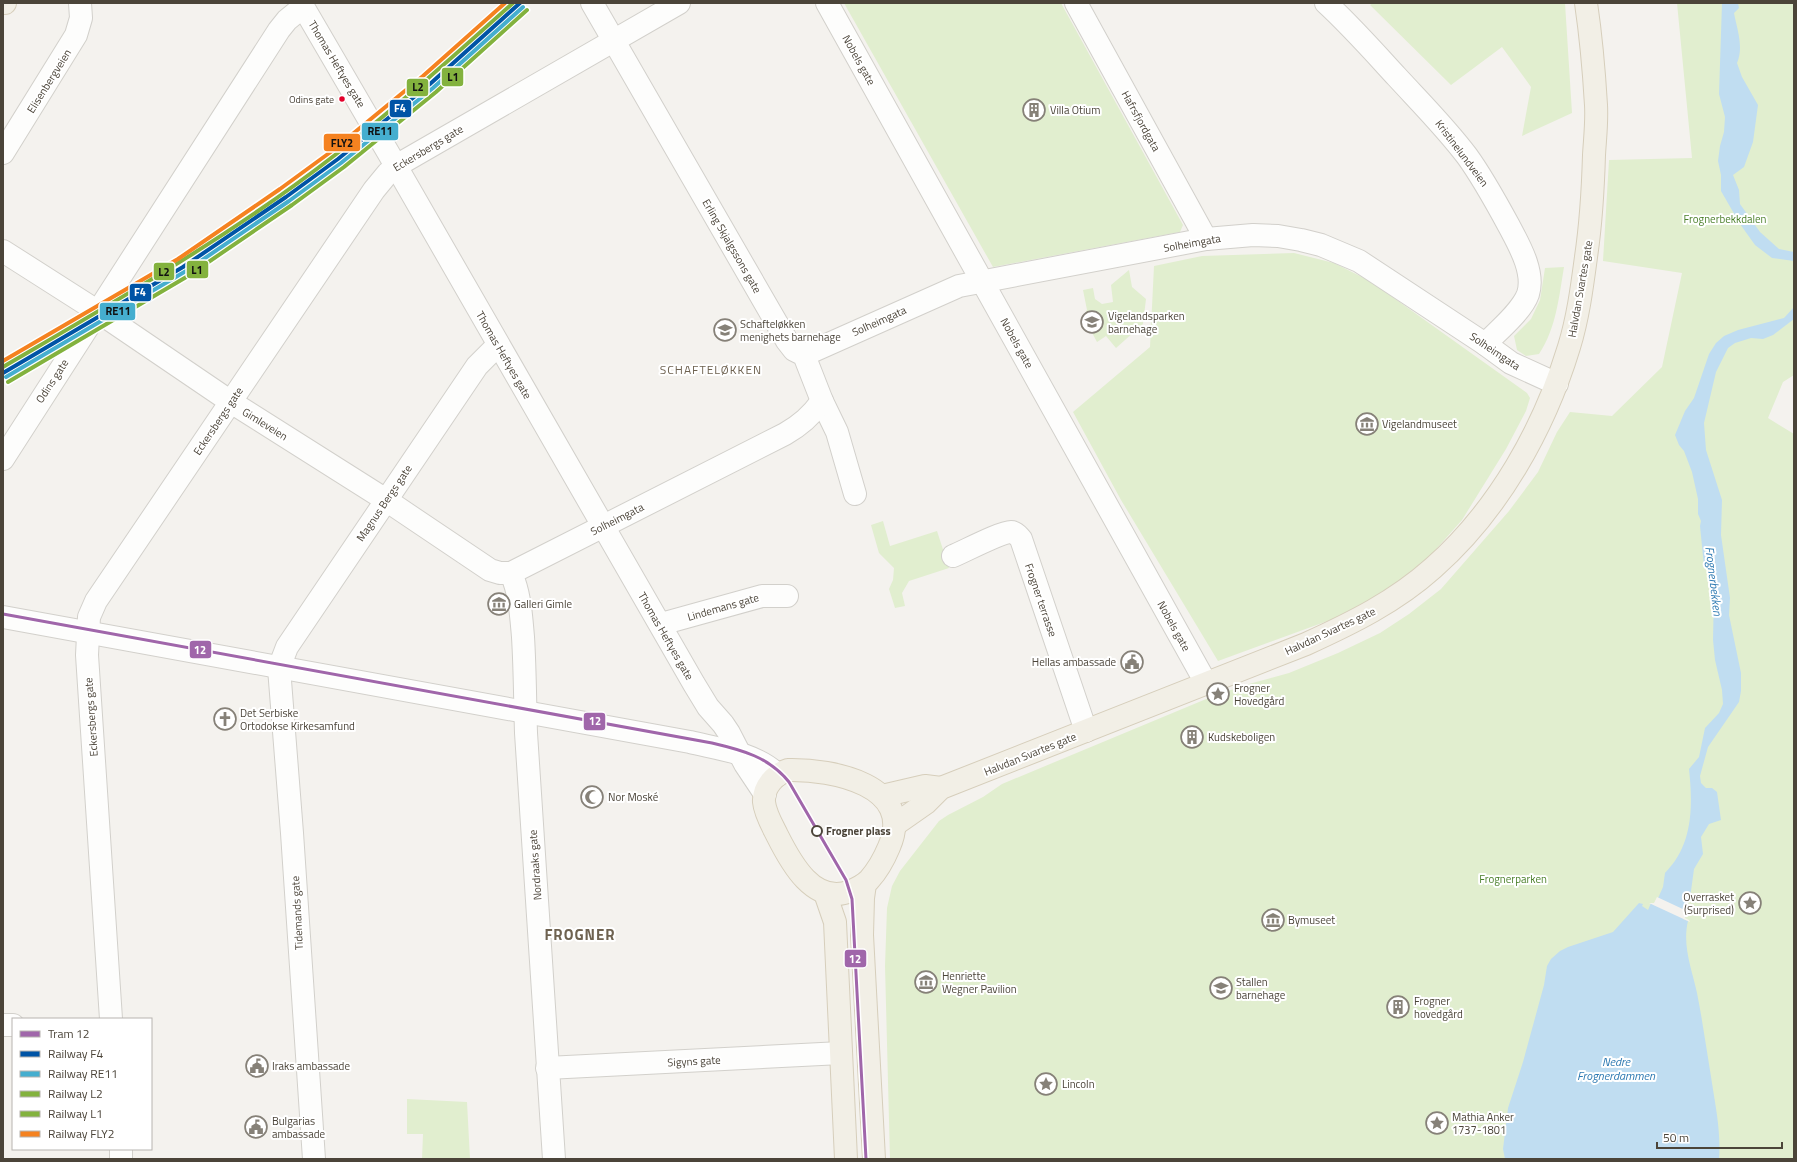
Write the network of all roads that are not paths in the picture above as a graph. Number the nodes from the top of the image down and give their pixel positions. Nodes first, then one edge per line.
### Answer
1 (80, 3) edge
2 (592, 3) edge
3 (680, 3) edge
4 (827, 3) edge
5 (1076, 3) edge
6 (1326, 3) edge
7 (1586, 3) edge
8 (302, 5) edge
9 (613, 41) junction
10 (3, 153) edge
11 (396, 166) junction
12 (1206, 238) junction
13 (3, 251) edge
14 (983, 281) junction
15 (97, 311) junction
16 (1485, 344) junction
17 (498, 345) junction
18 (804, 355) junction
19 (1557, 384) junction
20 (822, 401) junction
21 (231, 402) junction
22 (3, 459) edge
23 (855, 494) dead end
24 (386, 500) junction
25 (603, 526) junction
26 (953, 556) dead end
27 (511, 573) junction
28 (787, 596) dead end
29 (3, 617) edge
30 (661, 624) junction
31 (87, 633) junction
32 (280, 668) junction
33 (1206, 683) junction
34 (708, 707) junction
35 (526, 713) junction
36 (1086, 731) junction
37 (718, 749) junction
38 (740, 755) junction
39 (778, 775) junction
40 (940, 788) junction
41 (765, 794) junction
42 (882, 796) junction
43 (896, 824) junction
44 (865, 884) junction
45 (825, 893) junction
46 (111, 1018) edge
47 (841, 1053) junction
48 (547, 1068) junction
49 (314, 1159) edge
50 (554, 1159) edge
51 (846, 1159) edge
52 (874, 1159) edge

1 - 10 street, Elisenbergveien
2 - 9 street, Erling Skjalgssons gate
3 - 9 street, Eckersbergs gate
4 - 14 street, Nobels gate
5 - 12 street, Hafrsfjordgata
6 - 16 street, Kristinelundveien
7 - 19 main road, Halvdan Svartes gate
8 - 11 street, Thomas Heftyes gate
8 - 15 street, Odins gate
9 - 11 street, Eckersbergs gate
9 - 18 street, Erling Skjalgssons gate
11 - 17 street, Thomas Heftyes gate
11 - 21 street, Eckersbergs gate
12 - 14 street, Solheimgata
12 - 16 street, Solheimgata
13 - 15 street, Gimleveien
14 - 18 street, Solheimgata
14 - 33 street, Nobels gate
15 - 21 street, Gimleveien
15 - 22 street, Odins gate
16 - 19 street, Solheimgata
17 - 24 street, Magnus Bergs gate
17 - 25 street, Thomas Heftyes gate
18 - 20 street
19 - 33 main road, Halvdan Svartes gate
20 - 23 street
20 - 25 street, Solheimgata
21 - 24 street, Gimleveien
21 - 31 street, Eckersbergs gate
24 - 27 street, Gimleveien
24 - 32 street, Magnus Bergs gate
25 - 27 street, Solheimgata
25 - 30 street, Thomas Heftyes gate
26 - 36 street, Frogner terrasse
27 - 35 street, Nordraaks gate
28 - 30 street, Lindemans gate
29 - 31 street
30 - 34 street, Thomas Heftyes gate
31 - 32 street
31 - 46 street, Eckersbergs gate
32 - 35 street
32 - 49 street, Tidemands gate
33 - 36 main road, Halvdan Svartes gate
34 - 37 street, Thomas Heftyes gate
34 - 38 street, Thomas Heftyes gate
35 - 37 street
35 - 48 street, Nordraaks gate
36 - 40 main road, Halvdan Svartes gate
37 - 38 street
38 - 39 street
38 - 41 street, Thomas Heftyes gate
39 - 41 main road
39 - 42 main road
40 - 42 main road, Halvdan Svartes gate
40 - 43 main road, Halvdan Svartes gate
41 - 45 main road
42 - 43 main road
43 - 44 main road
44 - 45 main road
44 - 52 main road
45 - 47 main road
47 - 48 street, Sigyns gate
47 - 51 main road
48 - 50 street, Nordraaks gate

